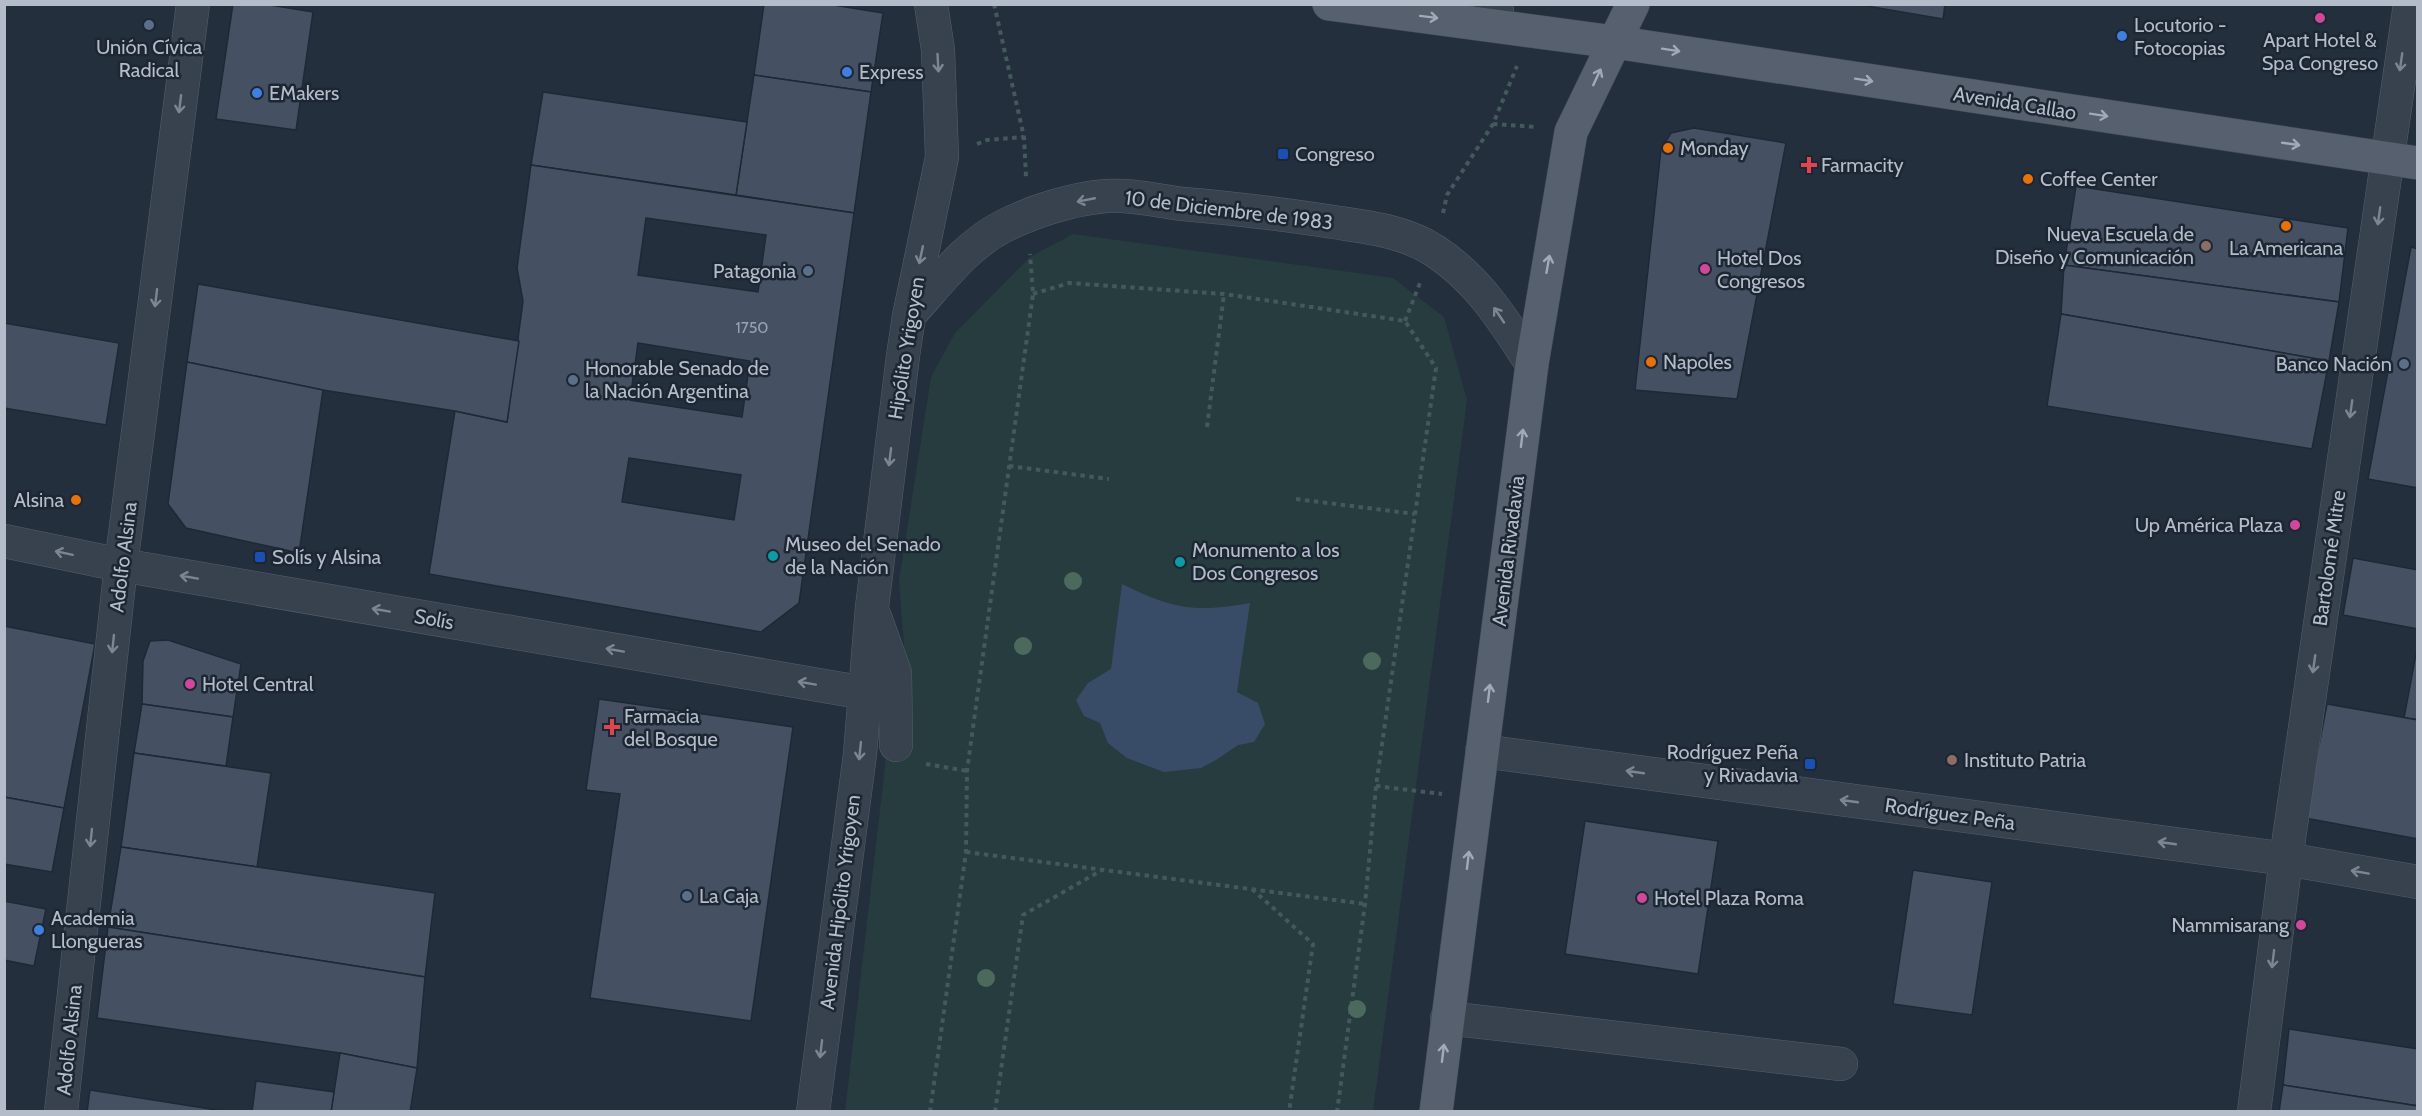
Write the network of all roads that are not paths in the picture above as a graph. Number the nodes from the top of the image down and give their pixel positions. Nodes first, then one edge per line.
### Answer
1 (193, 4) edge
2 (931, 4) edge
3 (1329, 4) edge
4 (1633, 4) edge
5 (2410, 4) edge
6 (1498, 15) edge
7 (1614, 42) junction
8 (2402, 160) edge
9 (909, 316) junction
10 (1532, 364) junction
11 (4, 541) edge
12 (121, 565) junction
13 (872, 607) junction
14 (865, 693) junction
15 (896, 745) dead end
16 (1482, 752) junction
17 (2286, 859) junction
18 (2418, 882) edge
19 (1448, 1018) junction
20 (1841, 1064) dead end
21 (61, 1112) edge
22 (813, 1112) edge
23 (1436, 1112) edge
24 (2254, 1112) edge

1 -> 12 street, Adolfo Alsina
2 -> 9 street, Hipólito Yrigoyen
3 -> 6 main road, Avenida Callao
4 - 7 main road, Avenida Rivadavia
5 -> 8 street, Bartolomé Mitre
6 - 7 main road, Avenida Callao
7 -> 8 main road, Avenida Callao
10 -> 7 main road, Avenida Rivadavia
8 -> 17 street, Bartolomé Mitre
10 -> 9 street, 10 de Diciembre de 1983
9 -> 13 street, Hipólito Yrigoyen
16 -> 10 main road, Avenida Rivadavia
12 -> 11 street, Solís
14 -> 12 street, Solís
12 -> 21 street, Adolfo Alsina
13 - 14 street, Hipólito Yrigoyen
13 - 15 street
14 -> 22 street, Avenida Hipólito Yrigoyen
17 -> 16 street, Rodríguez Peña
19 -> 16 main road, Avenida Rivadavia
18 -> 17 street, Rodríguez Peña
17 -> 24 street, Bartolomé Mitre
19 - 20 street
23 -> 19 main road, Avenida Rivadavia

